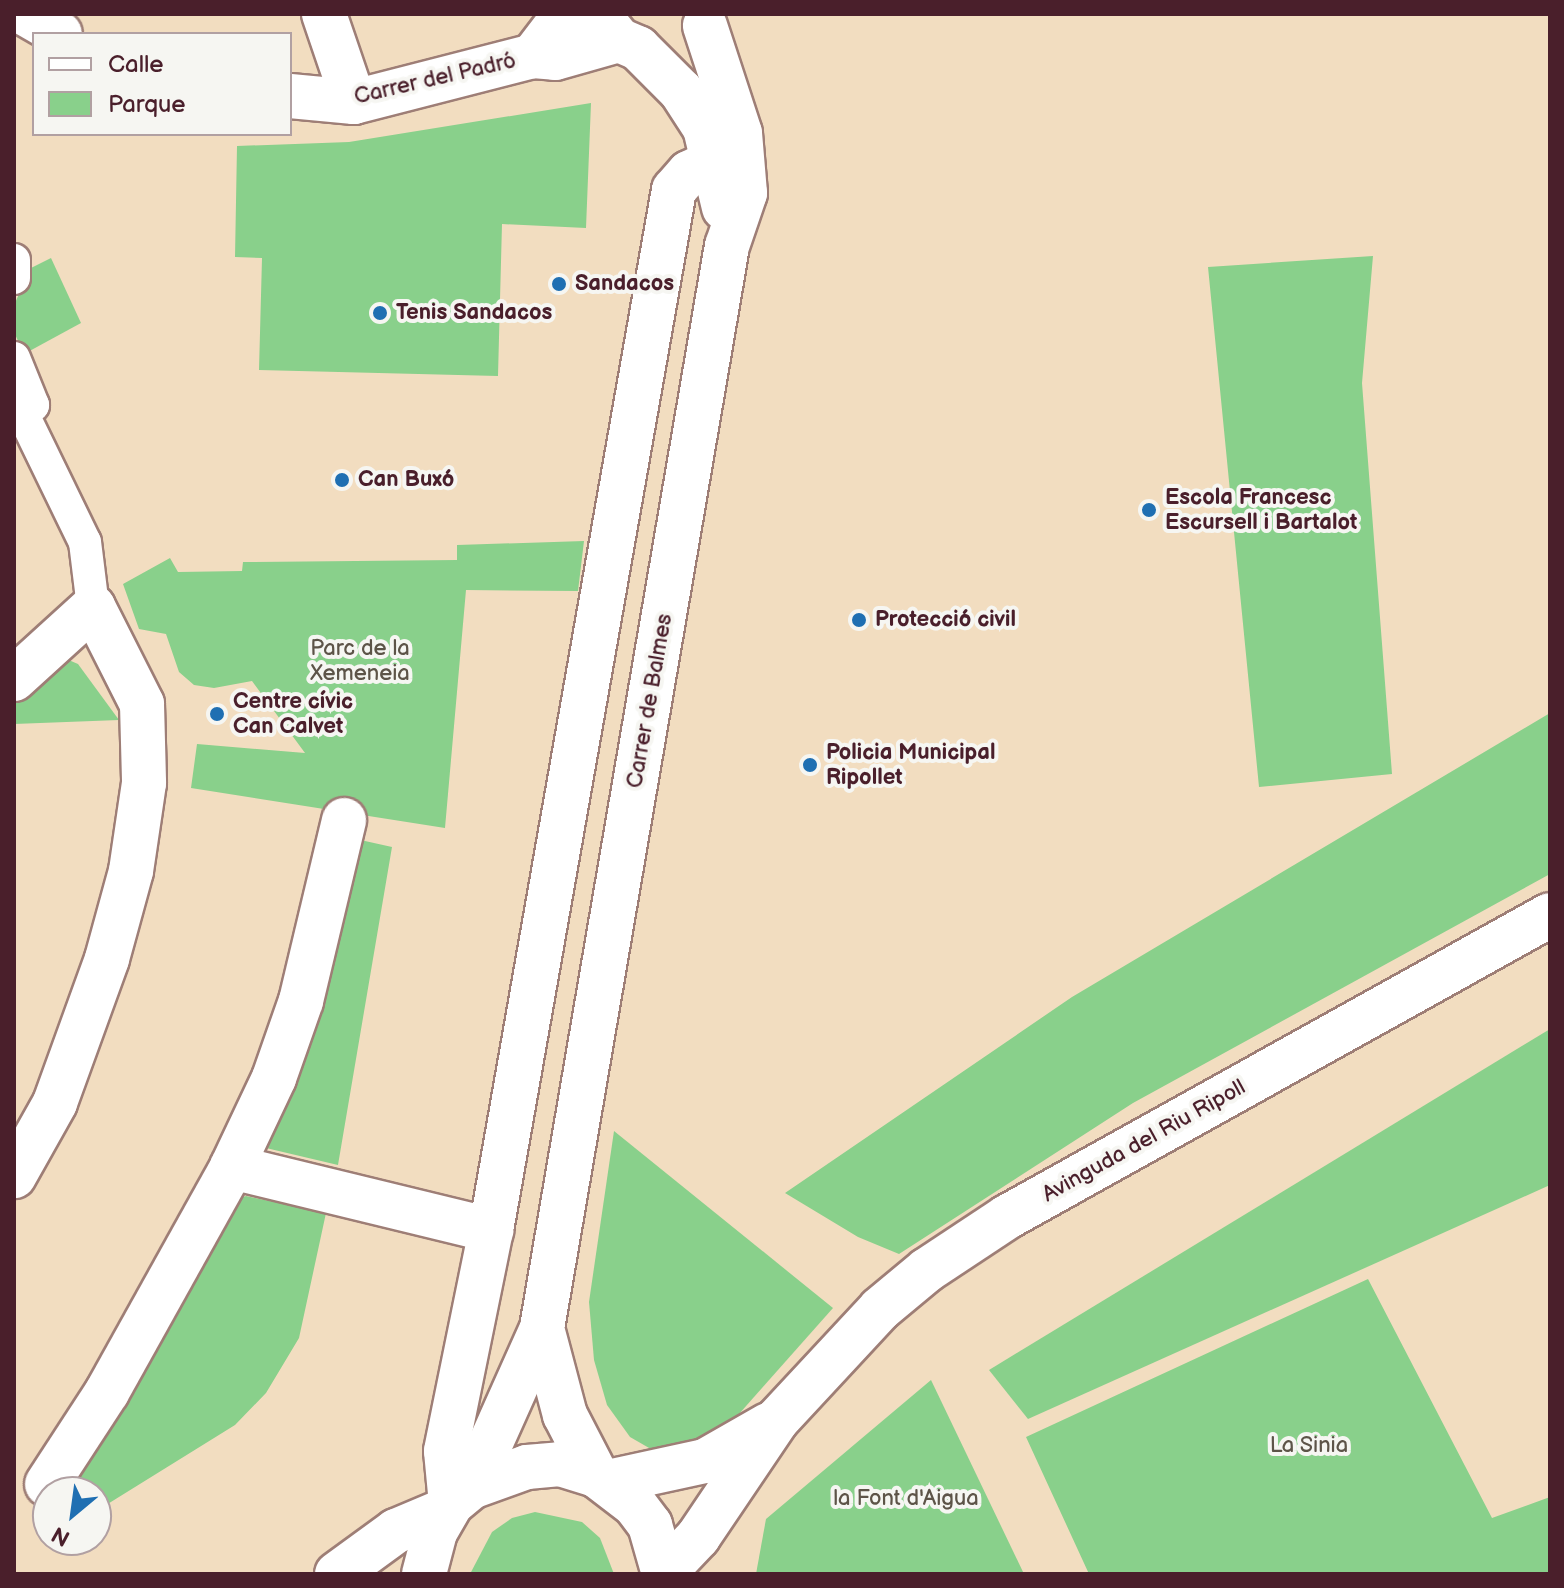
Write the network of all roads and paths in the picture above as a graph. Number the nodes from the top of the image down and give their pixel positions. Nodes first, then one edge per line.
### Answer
1 (26, 14) edge
2 (324, 14) edge
3 (565, 14) edge
4 (709, 20) edge
5 (57, 32) edge
6 (618, 34) edge
7 (533, 56) junction
8 (292, 96) edge
9 (354, 102) junction
10 (716, 160) junction
11 (727, 246) junction
12 (14, 260) edge
13 (14, 278) edge
14 (14, 358) edge
15 (19, 404) edge
16 (93, 607) junction
17 (14, 679) edge
18 (344, 820) dead end
19 (1550, 915) edge
20 (232, 1167) junction
21 (14, 1176) edge
22 (491, 1230) junction
23 (542, 1328) junction
24 (777, 1420) junction
25 (52, 1476) edge
26 (602, 1479) junction
27 (457, 1500) junction
28 (337, 1574) edge
29 (424, 1574) edge
30 (664, 1574) edge

1 - 5 street
2 - 9 street
3 - 7 street, Carrer del Padró
4 - 6 street, Carrer del Padró
4 - 11 street, Carrer de Balmes
6 - 7 street, Carrer del Padró
6 - 10 street
7 - 9 street, Carrer del Padró
8 - 9 street, Carrer del Padró
10 - 11 street
10 - 22 street
11 - 23 street, Carrer de Balmes
12 - 13 street
14 - 15 street
15 - 16 street
16 - 17 street
16 - 21 street
18 - 20 street
19 - 24 street, Avinguda del Riu Ripoll
20 - 22 street
20 - 25 street
22 - 27 street
23 - 26 street
23 - 27 street
24 - 26 street, Avinguda del Riu Ripoll
24 - 30 street, Avinguda del Riu Ripoll
26 - 27 street
26 - 30 street
27 - 28 street
27 - 29 street

